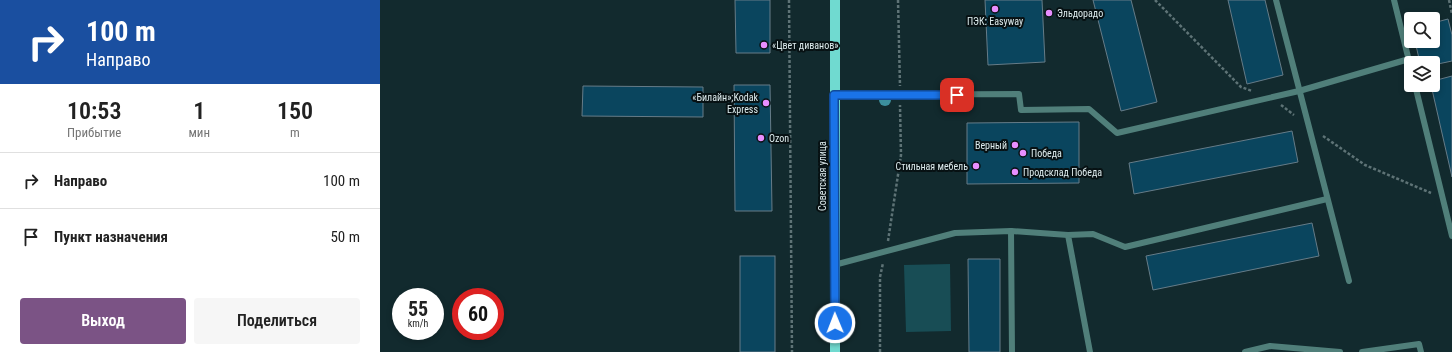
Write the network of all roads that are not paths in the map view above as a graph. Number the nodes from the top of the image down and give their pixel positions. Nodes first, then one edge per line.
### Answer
1 (835, 0) edge
2 (1276, 0) edge
3 (1394, 0) edge
4 (1408, 56) edge
5 (1404, 60) edge
6 (1299, 91) junction
7 (1417, 92) edge
8 (834, 95) junction
9 (1327, 199) junction
10 (1010, 231) junction
11 (1068, 235) junction
12 (1452, 236) edge
13 (834, 266) junction
14 (1348, 281) dead end
15 (835, 352) edge
16 (1012, 352) edge
17 (1090, 352) edge
18 (1245, 352) edge
19 (1340, 352) edge
20 (1362, 352) edge
21 (1421, 352) edge

1 - 8 main road, Советская улица
2 - 6 lane
3 - 4 lane
5 - 6 lane
6 - 8 lane
6 - 9 lane
7 - 12 lane
8 - 13 main road, Советская улица
9 - 11 lane
9 - 14 lane
10 - 11 lane
10 - 13 lane
10 - 16 lane
11 - 17 lane
13 - 15 main road, Советская улица
18 - 19 lane
20 - 21 lane

